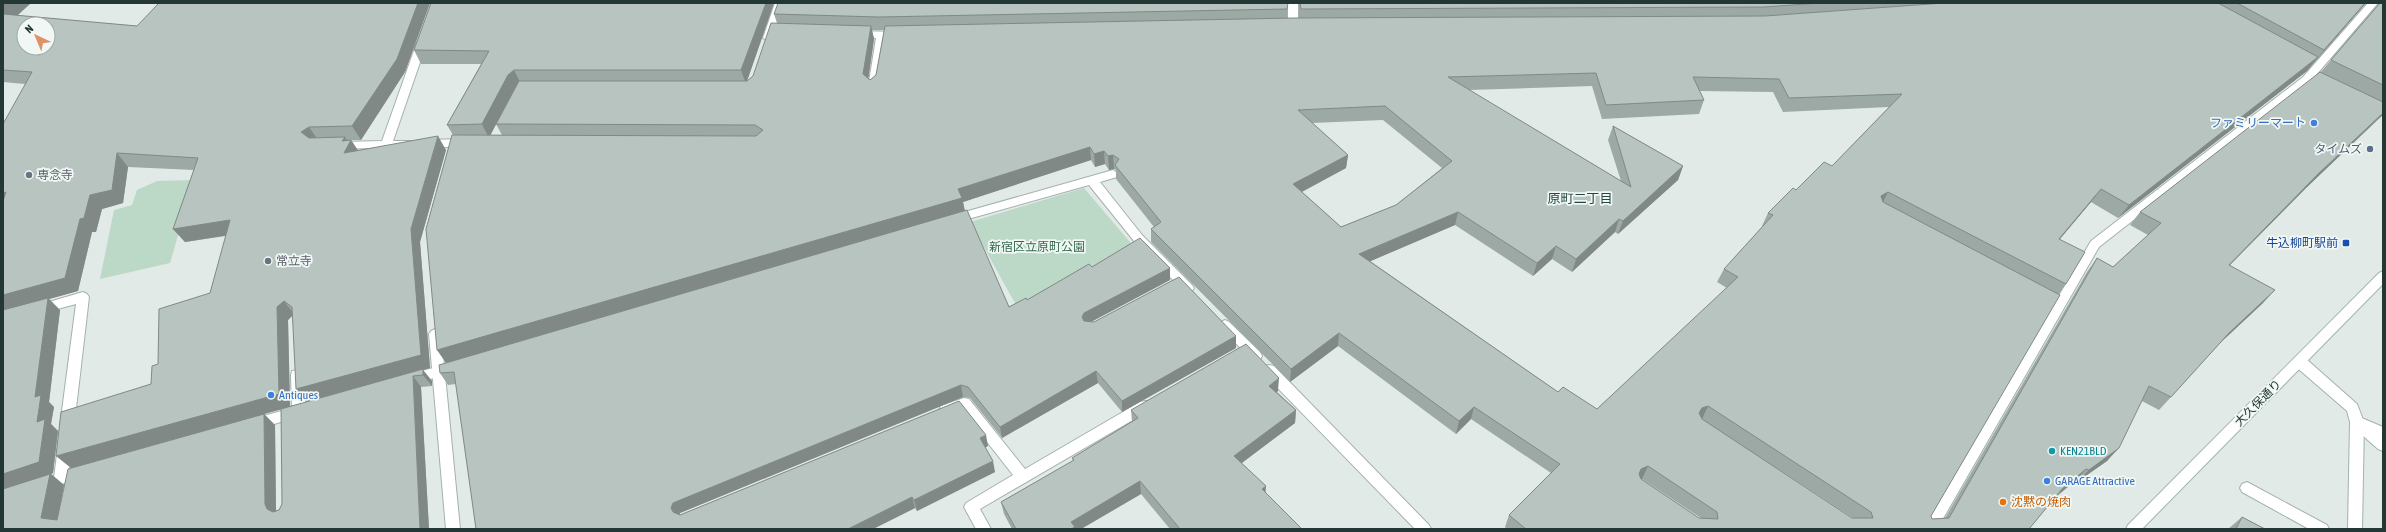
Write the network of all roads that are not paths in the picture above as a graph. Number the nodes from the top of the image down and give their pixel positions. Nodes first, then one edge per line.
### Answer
1 (780, 3) edge
2 (1293, 3) edge
3 (2373, 3) edge
4 (1278, 28) edge
5 (770, 32) junction
6 (785, 32) edge
7 (425, 33) edge
8 (845, 34) edge
9 (882, 35) junction
10 (906, 35) edge
11 (765, 46) edge
12 (873, 88) edge
13 (455, 143) junction
14 (478, 143) edge
15 (386, 144) junction
16 (326, 146) edge
17 (450, 158) edge
18 (1113, 174) dead end
19 (1091, 179) junction
20 (939, 224) edge
21 (2383, 276) edge
22 (1181, 281) junction
23 (1167, 289) edge
24 (1196, 296) edge
25 (2045, 299) edge
26 (2059, 306) junction
27 (25, 313) edge
28 (1216, 317) edge
29 (434, 318) edge
30 (1247, 348) junction
31 (1233, 355) edge
32 (2300, 362) junction
33 (469, 363) edge
34 (297, 366) edge
35 (438, 372) junction
36 (402, 382) edge
37 (1158, 398) edge
38 (313, 407) edge
39 (298, 411) junction
40 (935, 415) edge
41 (2357, 422) junction
42 (238, 428) edge
43 (2383, 433) edge
44 (2383, 445) edge
45 (96, 469) edge
46 (1022, 476) junction
47 (2247, 488) dead end
48 (452, 529) edge
49 (984, 529) edge
50 (1424, 529) edge
51 (1929, 529) edge
52 (2133, 529) edge
53 (2322, 529) edge
54 (2354, 529) edge

1 - 5 street
2 - 4 street
3 - 26 street
5 - 6 street
5 - 11 street
7 - 15 street
8 - 9 street
9 - 10 street
9 - 12 street
13 - 14 street
13 - 15 street
13 - 17 street
15 - 16 street
18 - 19 street
19 - 20 street
19 - 22 street
21 - 32 street, 大久保通り
22 - 23 street
22 - 24 street
25 - 26 street
26 - 51 street
27 - 45 street
28 - 30 street
29 - 35 street
30 - 31 street
30 - 50 street
32 - 41 street
32 - 52 street, 大久保通り
33 - 35 street
34 - 39 street
35 - 36 street
35 - 48 street
37 - 46 street
38 - 39 street
39 - 42 street
40 - 46 street
41 - 43 street
41 - 44 street
41 - 54 street
46 - 49 street
47 - 53 street

